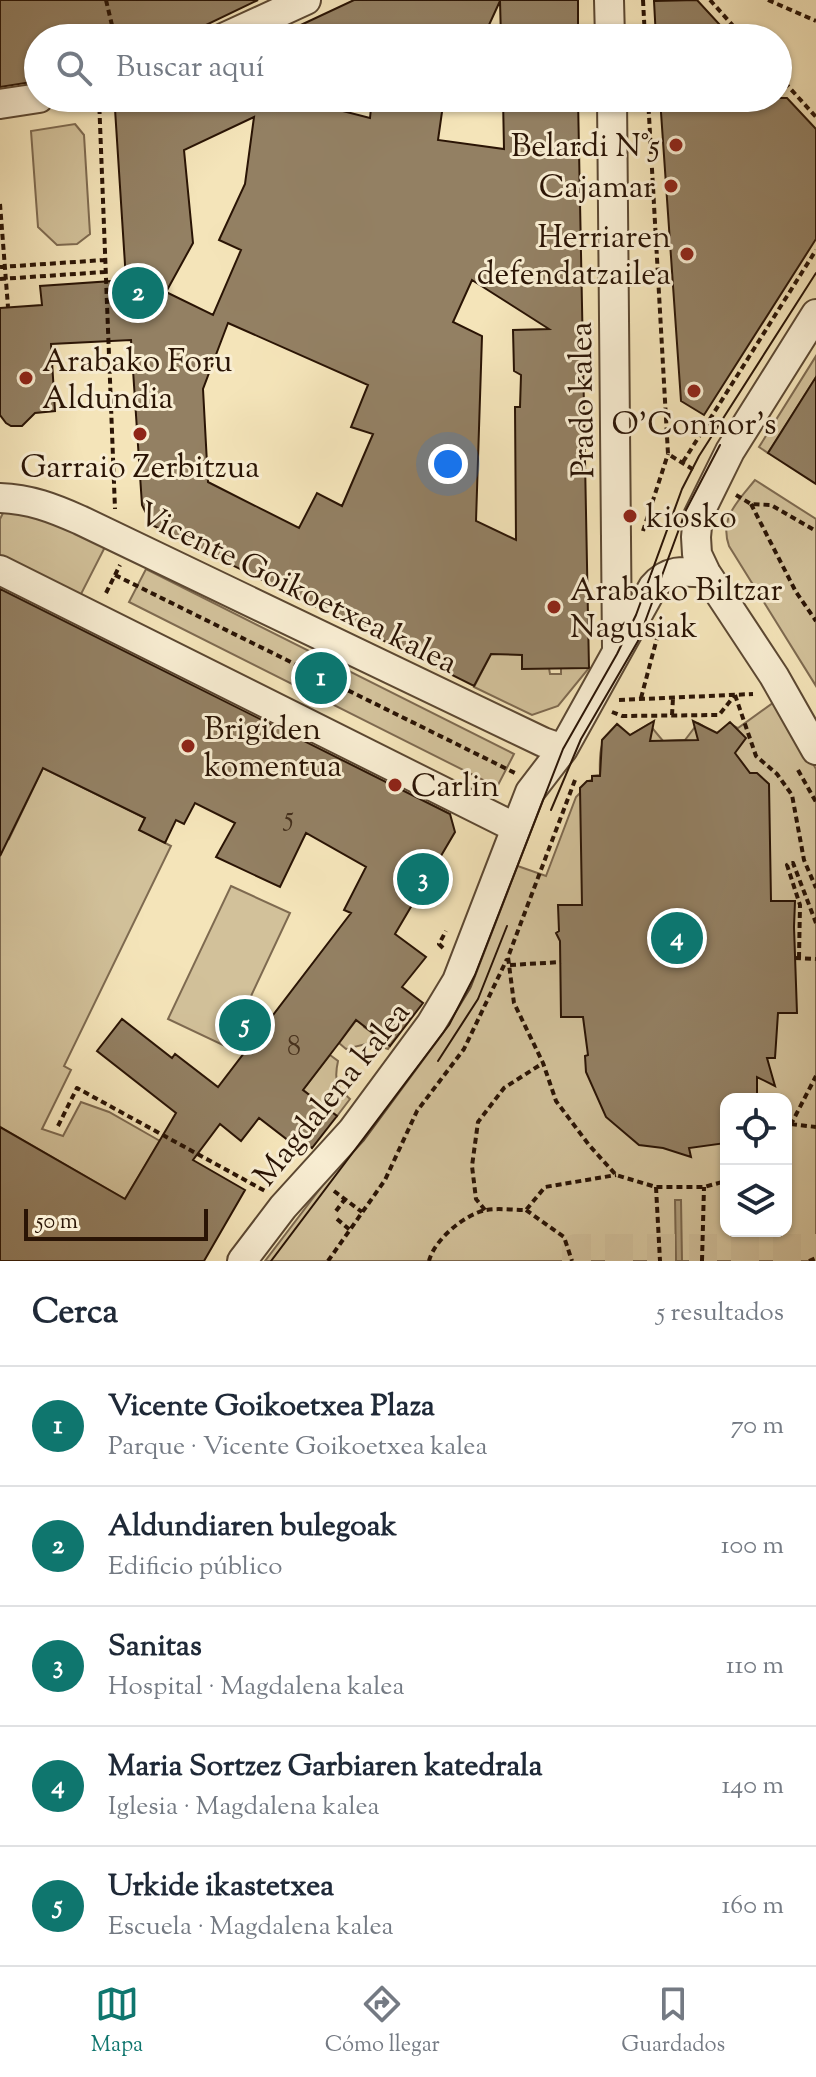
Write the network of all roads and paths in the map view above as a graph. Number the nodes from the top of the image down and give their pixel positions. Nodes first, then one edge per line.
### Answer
1 (106, 0) edge
2 (306, 0) edge
3 (609, 0) edge
4 (643, 0) edge
5 (710, 0) edge
6 (768, 0) edge
7 (816, 21) edge
8 (112, 24) edge
9 (254, 24) edge
10 (610, 24) edge
11 (644, 24) edge
12 (731, 24) edge
13 (792, 90) edge
14 (24, 100) edge
15 (0, 104) edge
16 (100, 112) edge
17 (612, 112) edge
18 (649, 112) edge
19 (816, 117) edge
20 (0, 204) edge
21 (816, 250) edge
22 (105, 260) junction
23 (2, 267) edge
24 (106, 272) junction
25 (3, 279) edge
26 (8, 307) dead end
27 (816, 314) edge
28 (668, 454) junction
29 (682, 462) junction
30 (713, 481) junction
31 (0, 498) edge
32 (751, 504) junction
33 (115, 512) dead end
34 (816, 531) edge
35 (642, 535) dead end
36 (131, 545) junction
37 (702, 564) junction
38 (0, 570) edge
39 (115, 575) junction
40 (94, 617) junction
41 (816, 621) edge
42 (617, 654) junction
43 (735, 695) junction
44 (673, 698) junction
45 (672, 715) junction
46 (816, 750) edge
47 (561, 753) junction
48 (516, 828) junction
49 (816, 888) edge
50 (816, 923) edge
51 (446, 930) dead end
52 (446, 952) dead end
53 (508, 957) junction
54 (816, 959) edge
55 (561, 962) dead end
56 (510, 965) junction
57 (543, 1063) junction
58 (816, 1076) edge
59 (792, 1122) edge
60 (792, 1124) edge
61 (58, 1126) dead end
62 (816, 1127) edge
63 (616, 1175) junction
64 (720, 1183) edge
65 (656, 1187) junction
66 (704, 1187) junction
67 (270, 1194) dead end
68 (345, 1199) dead end
69 (485, 1210) junction
70 (526, 1210) junction
71 (336, 1211) dead end
72 (337, 1219) dead end
73 (350, 1230) junction
74 (816, 1258) edge
75 (242, 1261) edge
76 (328, 1261) edge
77 (429, 1261) edge
78 (575, 1261) edge
79 (660, 1261) edge
80 (702, 1261) edge
81 (809, 1261) edge

1 - 8 path
2 - 9 street
3 - 10 street
4 - 11 path
5 - 12 path
6 - 7 path
13 - 19 path
14 - 15 street
16 - 22 path
17 - 42 street, Prado kalea
18 - 28 path
20 - 23 path
21 - 29 path
22 - 23 path
22 - 24 path
23 - 25 path
24 - 25 path
24 - 33 path
25 - 26 path
27 - 30 street
28 - 29 path
28 - 35 path
29 - 30 path
30 - 32 path
30 - 37 street
31 - 36 street, Vicente Goikoetxea kalea
32 - 34 path
32 - 41 path
36 - 39 path
36 - 47 street, Vicente Goikoetxea kalea
37 - 42 street, Magdalena kalea
37 - 46 street
38 - 40 street
39 - 40 path
39 - 47 path
40 - 48 street
42 - 47 street, Magdalena kalea
43 - 44 path
43 - 45 path
43 - 49 path
44 - 45 path
44 - 45 path
47 - 48 street, Magdalena kalea
47 - 53 path
48 - 75 street, Magdalena kalea
50 - 54 path
51 - 52 path
53 - 56 path
53 - 73 path
55 - 56 path
56 - 57 path
57 - 63 path
57 - 69 path
58 - 59 path
60 - 62 path
61 - 67 path
63 - 65 path
63 - 70 path
64 - 66 path
65 - 66 path
65 - 79 path
66 - 80 path
68 - 71 path
69 - 70 path
69 - 77 path
70 - 78 path
72 - 73 path
73 - 76 path
74 - 81 path

